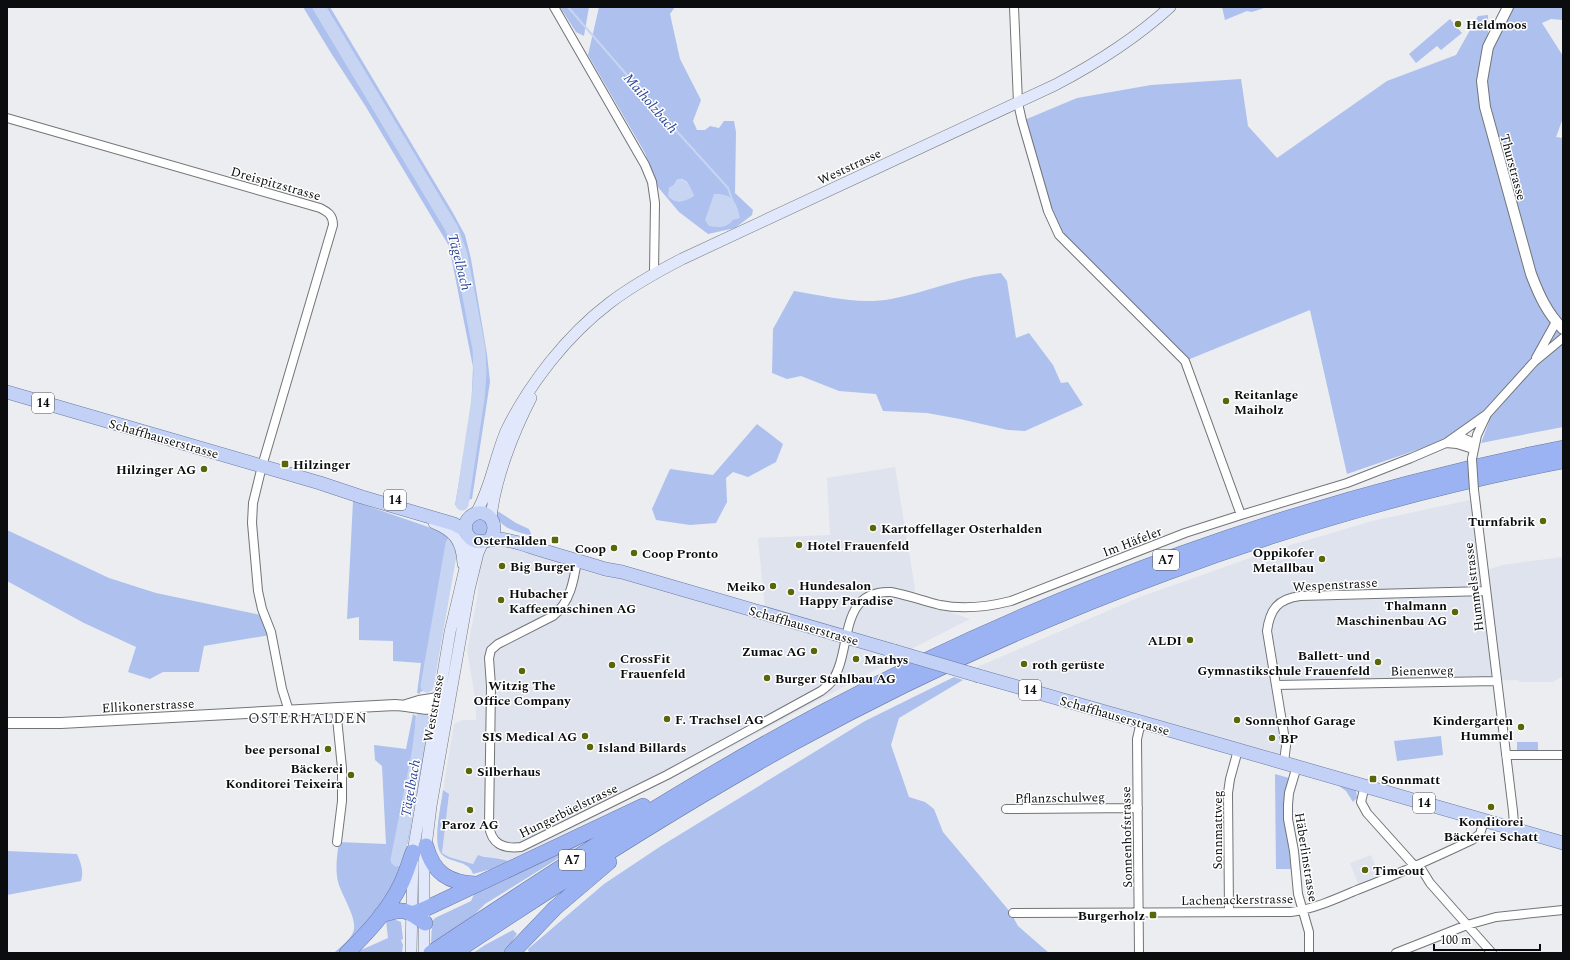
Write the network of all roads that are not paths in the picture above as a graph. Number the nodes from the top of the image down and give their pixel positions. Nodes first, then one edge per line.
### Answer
1 (554, 7) edge
2 (1014, 7) edge
3 (1170, 7) edge
4 (1508, 7) edge
5 (1018, 103) junction
6 (7, 118) edge
7 (654, 273) junction
8 (1560, 326) edge
9 (1563, 338) edge
10 (1534, 362) junction
11 (550, 363) junction
12 (7, 392) edge
13 (1487, 414) junction
14 (1454, 438) junction
15 (1446, 443) junction
16 (1474, 446) junction
17 (1563, 448) edge
18 (1563, 461) edge
19 (262, 466) junction
20 (320, 483) junction
21 (362, 497) junction
22 (1241, 515) junction
23 (473, 516) junction
24 (492, 520) junction
25 (467, 534) junction
26 (486, 540) junction
27 (577, 560) junction
28 (622, 572) junction
29 (464, 574) junction
30 (1486, 591) junction
31 (846, 637) junction
32 (1496, 681) junction
33 (1276, 685) junction
34 (438, 703) junction
35 (336, 710) junction
36 (290, 711) junction
37 (1141, 722) junction
38 (7, 723) edge
39 (1238, 750) junction
40 (1506, 755) junction
41 (1563, 755) edge
42 (1284, 762) junction
43 (1297, 766) junction
44 (713, 773) junction
45 (1365, 785) junction
46 (1027, 798) dead end
47 (1138, 808) junction
48 (1006, 809) dead end
49 (1027, 809) junction
50 (664, 818) junction
51 (1484, 821) junction
52 (1512, 828) junction
53 (337, 842) dead end
54 (1563, 843) edge
55 (419, 849) junction
56 (1415, 866) junction
57 (477, 884) junction
58 (1303, 910) junction
59 (1563, 910) edge
60 (1229, 912) junction
61 (1013, 913) dead end
62 (1138, 913) junction
63 (420, 915) junction
64 (381, 916) junction
65 (1467, 925) junction
66 (347, 953) edge
67 (411, 953) edge
68 (430, 953) edge
69 (454, 953) edge
70 (512, 953) edge
71 (1139, 953) edge
72 (1309, 953) edge
73 (1396, 953) edge
74 (1492, 953) edge

1 - 7 street
2 - 5 street
3 - 5 main road, Weststrasse
4 - 8 street, Thurstrasse
5 - 7 main road, Weststrasse
5 - 22 street
6 - 19 street, Dreispitzstrasse
7 - 11 main road, Weststrasse
8 - 10 street, Hummelstrasse
9 - 10 street, Hummelstrasse
10 - 13 street, Hummelstrasse
11 - 23 main road, Weststrasse
11 - 24 main road, Weststrasse
12 - 19 main road, Schaffhauserstrasse / 14
13 - 14 street, Im Häfeler
13 - 16 street, Hummelstrasse
14 - 15 street, Im Häfeler
14 - 16 street
15 - 16 street
15 - 22 street, Im Häfeler
16 - 30 street, Hummelstrasse, bridge
17 - 44 highway, A7
18 - 50 highway, A7
19 - 20 main road, Schaffhauserstrasse / 14
19 - 36 street
20 - 21 main road, Schaffhauserstrasse / 14
20 - 23 main road, Schaffhauserstrasse / 14
21 - 25 main road, Schaffhauserstrasse / 14
21 - 29 main road, Weststrasse
22 - 31 street, Im Häfeler
23 - 24 main road
23 - 25 main road
24 - 26 main road
24 - 28 main road, Schaffhauserstrasse / 14
25 - 26 main road
25 - 29 main road, Weststrasse
26 - 27 main road, Schaffhauserstrasse / 14
26 - 34 main road, Weststrasse
27 - 28 main road, Schaffhauserstrasse / 14
27 - 31 street, Hungerbüelstrasse
28 - 31 main road, Schaffhauserstrasse / 14
29 - 34 main road, Weststrasse
30 - 32 street, Hummelstrasse
30 - 33 street, Wespenstrasse
31 - 37 main road, Schaffhauserstrasse / 14, bridge
32 - 33 street, Bienenweg
32 - 40 street, Hummelstrasse
33 - 42 street, Wespenstrasse
34 - 35 street, Ellikonerstrasse
34 - 55 main road, Weststrasse
35 - 36 street, Ellikonerstrasse
35 - 53 street
36 - 38 street, Ellikonerstrasse
37 - 39 main road, Schaffhauserstrasse / 14
37 - 47 street, Sonnenhofstrasse
39 - 42 main road, Schaffhauserstrasse / 14
39 - 60 street, Sonnmattweg
40 - 41 street
40 - 52 street, Hummelstrasse
42 - 43 main road, Schaffhauserstrasse / 14
43 - 45 main road, Schaffhauserstrasse / 14
43 - 58 street, Häberlinstrasse
44 - 57 highway, A7
44 - 68 highway, A7
45 - 51 main road, Schaffhauserstrasse / 14
45 - 56 street
46 - 49 street
47 - 49 street, Pflanzschulweg
47 - 62 street, Sonnenhofstrasse
48 - 49 street, Pflanzschulweg
50 - 69 highway, A7
50 - 70 highway, A7
51 - 52 main road, Schaffhauserstrasse / 14
51 - 56 street, Lachenackerstrasse
52 - 54 main road, Schaffhauserstrasse / 14
55 - 57 highway
55 - 63 main road, Weststrasse
55 - 64 highway
56 - 58 street, Lachenackerstrasse
56 - 65 street
57 - 63 highway, A7
58 - 60 street, Lachenackerstrasse
58 - 72 street, Häberlinstrasse
59 - 65 street
60 - 62 street, Lachenackerstrasse
61 - 62 street, Lachenackerstrasse
62 - 71 street, Sonnenhofstrasse
63 - 64 highway
63 - 67 main road, Weststrasse
63 - 68 main road, Weststrasse
64 - 66 highway
65 - 73 street
65 - 74 street

